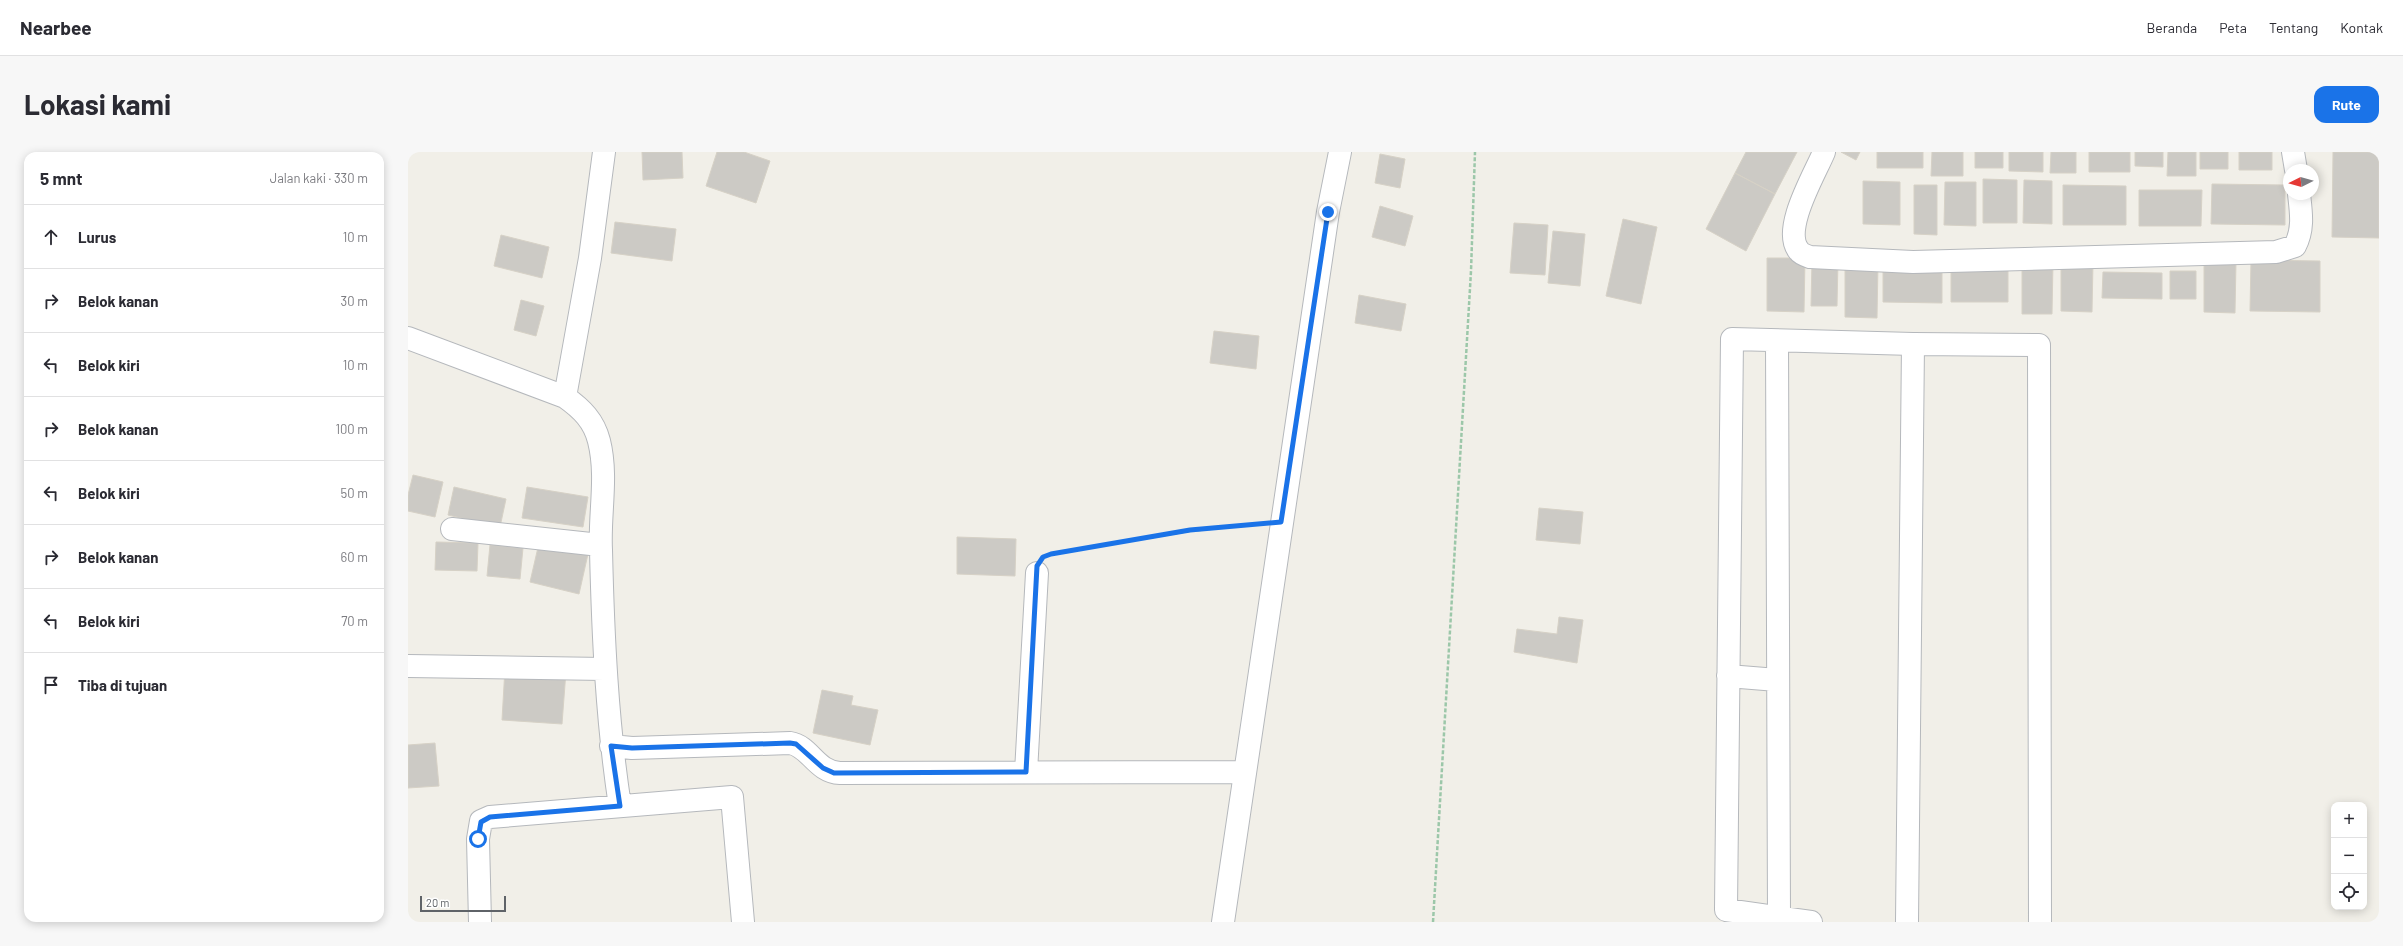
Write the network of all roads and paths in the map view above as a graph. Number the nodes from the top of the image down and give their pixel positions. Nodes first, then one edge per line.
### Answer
1 (604, 152) edge
2 (1340, 152) edge
3 (1475, 152) edge
4 (1824, 152) edge
5 (2293, 152) edge
6 (2295, 164) edge
7 (2300, 200) edge
8 (408, 338) edge
9 (1777, 341) junction
10 (1913, 344) junction
11 (565, 397) junction
12 (1281, 522) junction
13 (452, 529) dead end
14 (600, 545) junction
15 (1037, 573) joint
16 (408, 666) edge
17 (604, 670) junction
18 (1728, 676) junction
19 (1777, 680) junction
20 (611, 746) junction
21 (1026, 772) junction
22 (1244, 772) junction
23 (620, 806) junction
24 (1778, 916) junction
25 (480, 922) edge
26 (743, 922) edge
27 (1223, 922) edge
28 (1433, 922) edge
29 (1811, 922) edge
30 (1907, 922) edge
31 (2040, 922) edge

1 - 11 street
2 - 12 street
3 - 28 path
4 - 7 street
5 - 6 street
8 - 11 street
9 - 10 street
9 - 18 street
9 - 19 street
10 - 30 street
10 - 31 street
11 - 14 street
12 - 15 path
12 - 22 street
13 - 14 street
14 - 17 street
15 - 21 street
16 - 17 street
17 - 20 street
18 - 19 street
18 - 24 street
19 - 24 street
20 - 21 street
20 - 23 street
21 - 22 street
22 - 27 street
23 - 25 street
23 - 26 street
24 - 29 street

